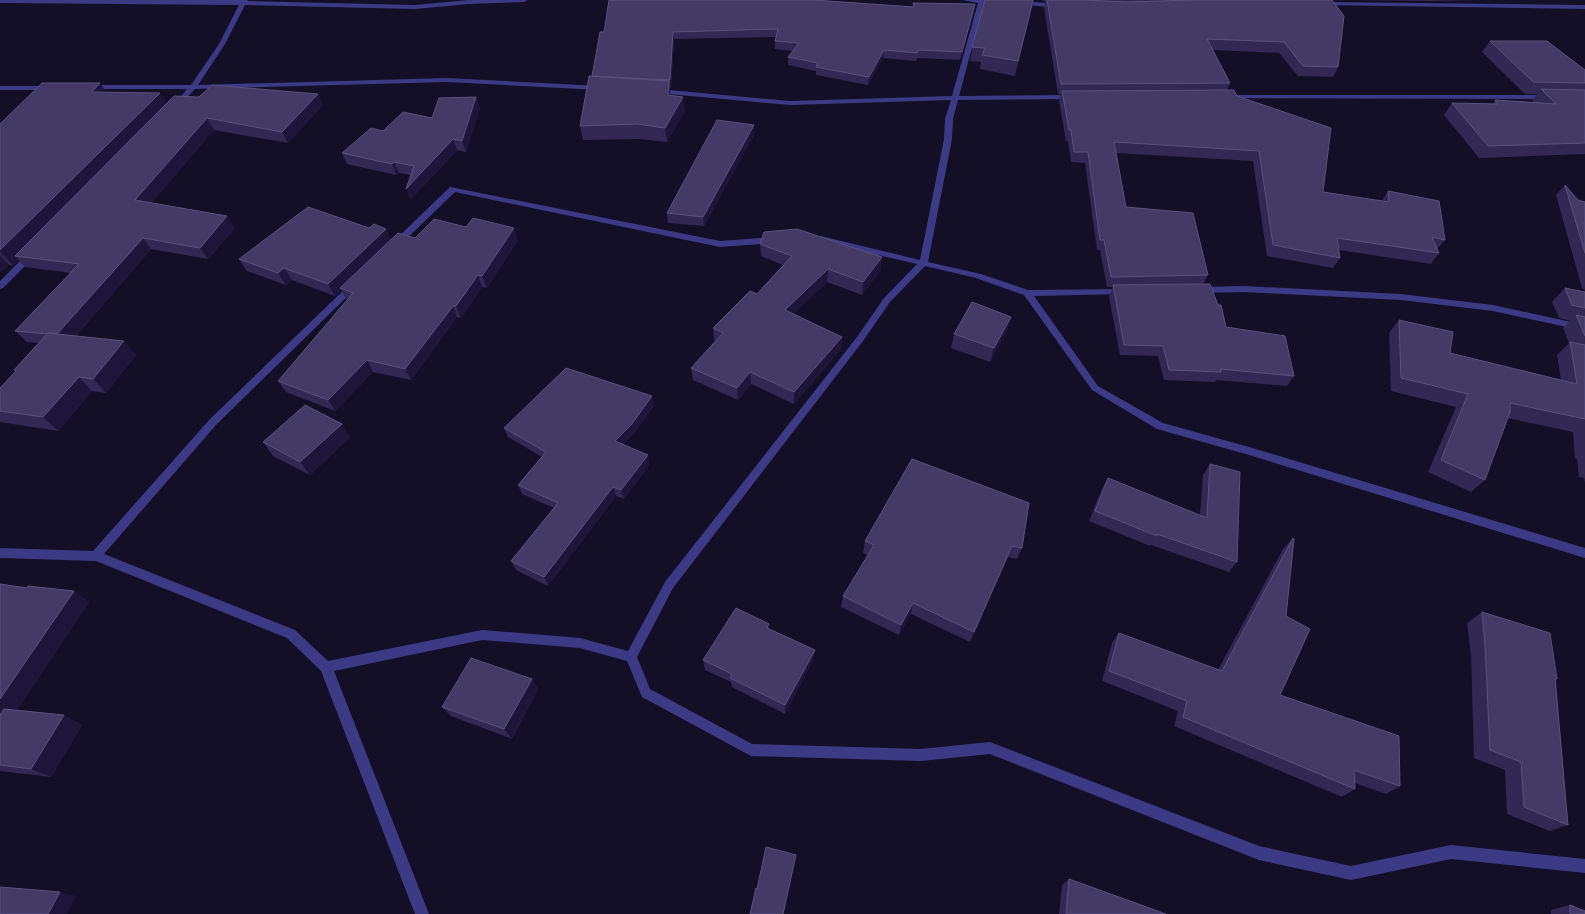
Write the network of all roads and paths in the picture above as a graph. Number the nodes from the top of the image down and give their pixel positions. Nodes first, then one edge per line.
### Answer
1 (524, 0) edge
2 (965, 0) edge
3 (0, 1) edge
4 (244, 2) edge
5 (981, 2) junction
6 (994, 2) edge
7 (1015, 2) edge
8 (1335, 2) edge
9 (1313, 4) edge
10 (1062, 6) edge
11 (1585, 7) edge
12 (86, 87) edge
13 (195, 87) junction
14 (0, 88) edge
15 (54, 88) edge
16 (610, 88) edge
17 (648, 90) edge
18 (1081, 97) edge
19 (1215, 97) edge
20 (1554, 97) edge
21 (954, 98) junction
22 (168, 114) edge
23 (811, 236) edge
24 (781, 239) edge
25 (38, 247) edge
26 (390, 250) edge
27 (924, 262) junction
28 (362, 278) edge
29 (0, 286) edge
30 (1189, 290) edge
31 (1135, 291) edge
32 (1027, 292) junction
33 (1585, 328) edge
34 (0, 553) edge
35 (1585, 553) edge
36 (96, 556) junction
37 (631, 657) junction
38 (326, 667) junction
39 (1585, 866) edge
40 (422, 914) edge

1 - 4 street
2 - 5 street
3 - 4 street
4 - 13 street
5 - 6 street
5 - 21 street
7 - 10 street
8 - 9 street
8 - 11 street
12 - 13 street
13 - 16 street
13 - 22 street
14 - 15 street
17 - 21 street
18 - 21 street
19 - 20 street
21 - 27 street
23 - 27 street
24 - 26 street
25 - 29 street
27 - 32 street
27 - 37 street
28 - 36 street
30 - 33 street
31 - 32 street
32 - 35 street
34 - 36 street
36 - 38 street
37 - 38 street
37 - 39 street
38 - 40 street

